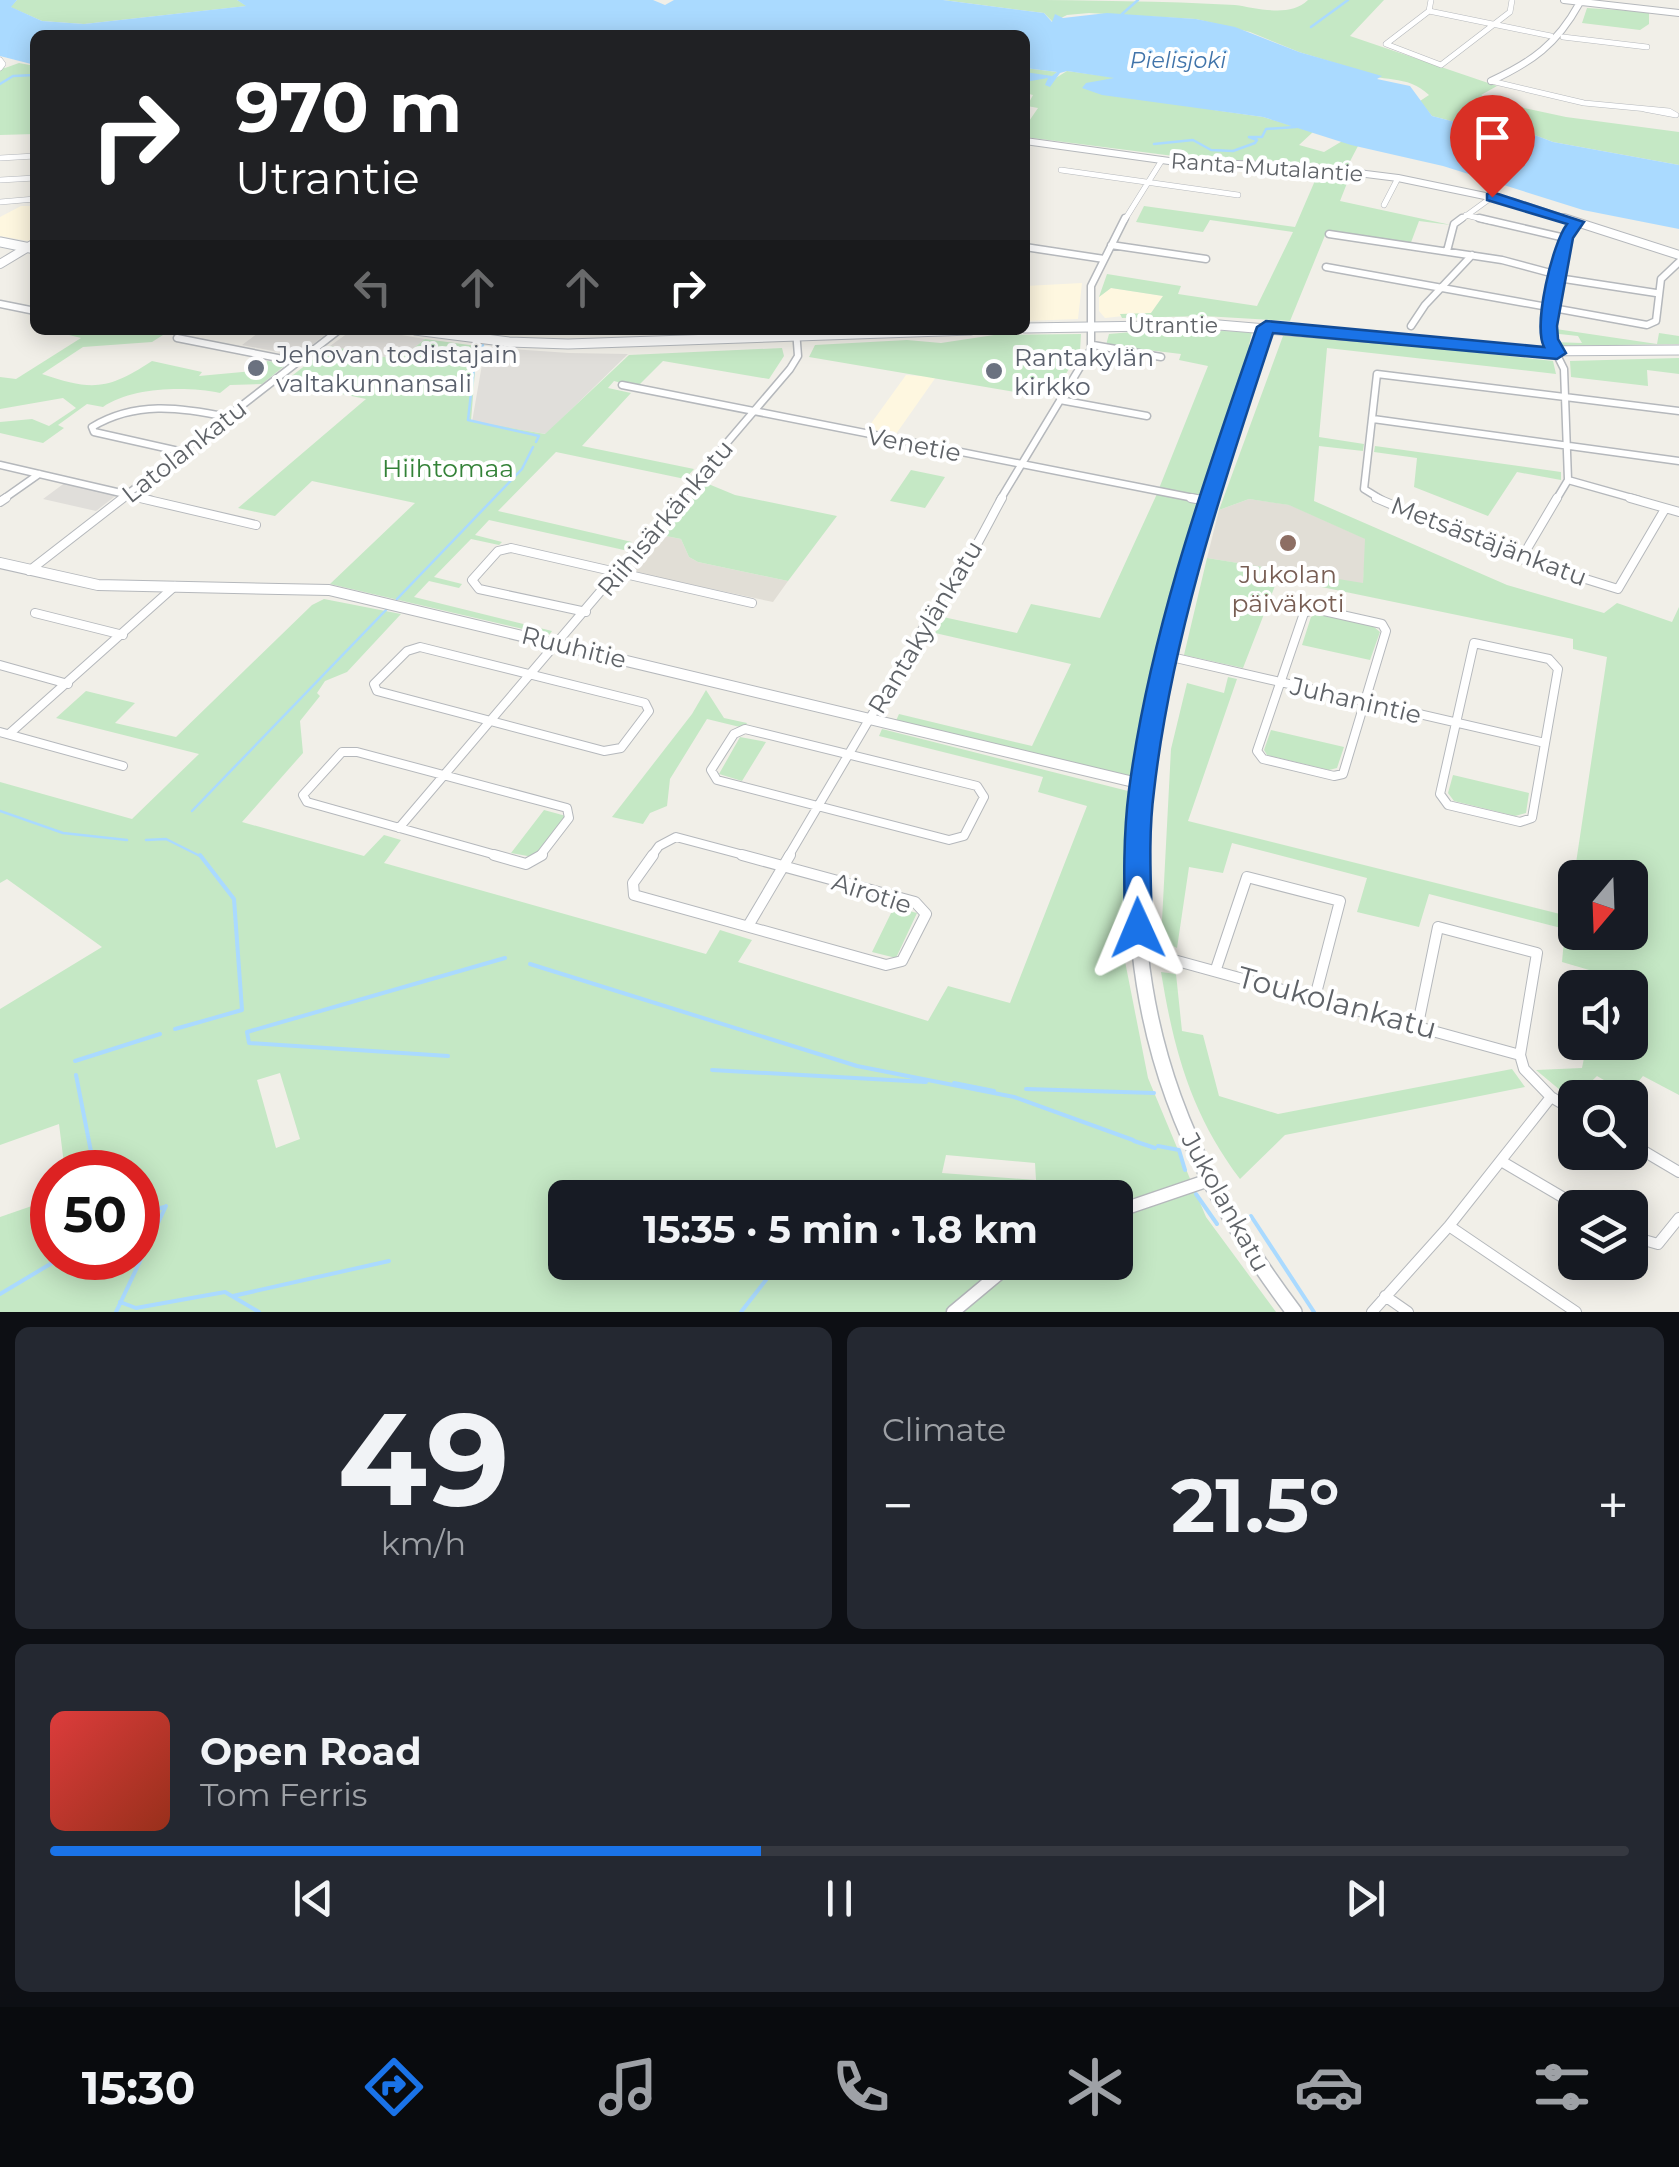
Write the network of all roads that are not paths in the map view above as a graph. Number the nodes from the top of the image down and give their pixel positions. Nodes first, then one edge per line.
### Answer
1 (1431, 0) edge
2 (1512, 0) edge
3 (1564, 0) edge
4 (1581, 2) edge
5 (1428, 12) junction
6 (1679, 13) edge
7 (1494, 24) junction
8 (1551, 36) dead end
9 (1563, 37) junction
10 (1647, 47) dead end
11 (0, 60) edge
12 (0, 68) edge
13 (1491, 81) joint
14 (1644, 109) junction
15 (1030, 142) edge
16 (30, 156) edge
17 (0, 158) edge
18 (1162, 160) junction
19 (1061, 170) dead end
20 (30, 178) edge
21 (1398, 178) junction
22 (0, 180) edge
23 (1148, 182) junction
24 (1238, 195) dead end
25 (1492, 197) junction
26 (30, 199) edge
27 (0, 202) edge
28 (1384, 205) dead end
29 (1466, 215) junction
30 (1576, 222) junction
31 (1330, 234) dead end
32 (1565, 238) junction
33 (0, 242) edge
34 (1112, 245) junction
35 (30, 247) edge
36 (1030, 248) edge
37 (30, 249) edge
38 (1447, 251) junction
39 (1472, 255) junction
40 (1679, 258) edge
41 (1104, 259) junction
42 (1206, 259) dead end
43 (0, 264) edge
44 (1326, 267) dead end
45 (1558, 277) junction
46 (1442, 286) junction
47 (1656, 293) junction
48 (0, 304) edge
49 (1552, 310) junction
50 (30, 311) edge
51 (1093, 326) junction
52 (1411, 326) dead end
53 (1266, 327) junction
54 (1030, 328) edge
55 (333, 335) edge
56 (454, 335) edge
57 (774, 335) edge
58 (797, 335) edge
59 (177, 338) dead end
60 (1093, 345) junction
61 (1679, 350) edge
62 (1557, 353) junction
63 (1161, 357) dead end
64 (298, 362) junction
65 (622, 385) dead end
66 (1565, 396) junction
67 (1060, 400) junction
68 (1679, 411) edge
69 (753, 412) junction
70 (1146, 416) dead end
71 (227, 417) junction
72 (1373, 419) junction
73 (1567, 445) junction
74 (184, 452) junction
75 (1679, 461) edge
76 (1022, 465) junction
77 (0, 466) edge
78 (39, 474) junction
79 (1568, 480) junction
80 (128, 495) junction
81 (1208, 501) junction
82 (0, 502) edge
83 (1665, 508) junction
84 (1679, 512) edge
85 (256, 525) dead end
86 (1520, 558) junction
87 (0, 563) edge
88 (29, 570) junction
89 (620, 573) junction
90 (176, 586) junction
91 (752, 602) dead end
92 (586, 612) junction
93 (36, 613) dead end
94 (123, 635) junction
95 (558, 644) junction
96 (1167, 656) junction
97 (0, 666) edge
98 (532, 675) junction
99 (1281, 682) junction
100 (68, 684) junction
101 (1366, 702) junction
102 (870, 719) junction
103 (492, 722) junction
104 (1458, 723) junction
105 (5, 733) edge
106 (1545, 742) junction
107 (849, 754) junction
108 (123, 766) dead end
109 (444, 776) junction
110 (1142, 784) junction
111 (819, 805) junction
112 (399, 828) junction
113 (783, 866) junction
114 (748, 926) junction
115 (1140, 951) junction
116 (1216, 969) junction
117 (1315, 997) junction
118 (1418, 1024) junction
119 (1520, 1055) junction
120 (1551, 1097) junction
121 (1558, 1101) edge
122 (1648, 1154) edge
123 (1501, 1161) junction
124 (1679, 1172) edge
125 (1208, 1180) junction
126 (1558, 1194) edge
127 (1133, 1206) edge
128 (1679, 1218) edge
129 (1449, 1226) junction
130 (1648, 1241) edge
131 (992, 1280) edge
132 (1385, 1296) junction
133 (953, 1312) edge
134 (1294, 1312) edge
135 (1372, 1312) edge
136 (1408, 1312) edge
137 (1576, 1312) edge

1 - 5 street
2 - 7 street
3 - 4 street
4 - 6 street
4 - 9 street
5 - 7 street
5 - 7 street
7 - 8 street
9 - 10 street
9 - 13 street
11 - 12 street
13 - 14 street
14 - 14 street
15 - 18 street, Ranta-Mutalantie
16 - 17 street
18 - 21 street, Ranta-Mutalantie
18 - 23 street
19 - 23 street
20 - 22 street
21 - 25 street, Ranta-Mutalantie
21 - 28 street
23 - 24 street
23 - 34 street
25 - 29 street
25 - 30 street, Ranta-Mutalantie
26 - 27 street
29 - 32 street
29 - 38 street
30 - 32 street
30 - 40 street, Ranta-Mutalantie
31 - 38 street
32 - 45 street
33 - 35 main road
34 - 41 street
34 - 42 street
36 - 41 street
37 - 43 street
38 - 39 street
39 - 45 street
39 - 46 street
40 - 47 street
41 - 51 street
44 - 46 street
45 - 47 street
45 - 49 street
46 - 49 street
46 - 52 street
47 - 49 street
48 - 50 street
49 - 62 street
51 - 53 main road, Utrantie
51 - 54 main road, Utrantie
51 - 60 street
53 - 62 main road, Utrantie
53 - 81 main road, Jukolankatu
55 - 64 street, Latolankatu
56 - 57 main road
58 - 69 street, Riihisärkänkatu
59 - 64 street
60 - 63 street
60 - 67 street, Rantakylänkatu
61 - 62 main road, Utrantie
62 - 66 street
64 - 71 street, Latolankatu
65 - 69 street, Venetie
66 - 68 street
66 - 72 street, Metsästäjänkatu
66 - 73 street
67 - 70 street
67 - 76 street, Rantakylänkatu
69 - 76 street, Venetie
69 - 89 street, Riihisärkänkatu
71 - 74 street, Latolankatu
71 - 74 street
72 - 73 street
72 - 86 street, Metsästäjänkatu
73 - 75 street
73 - 79 street
74 - 80 street, Latolankatu
76 - 81 street, Venetie
76 - 102 street, Rantakylänkatu
77 - 78 street
78 - 80 street
78 - 82 street
79 - 83 street
79 - 86 street
80 - 85 street
80 - 88 street, Latolankatu
81 - 96 main road, Jukolankatu
83 - 84 street
83 - 86 street, Metsästäjänkatu
87 - 88 street, Ruuhitie
88 - 90 street, Ruuhitie
89 - 91 street
89 - 92 street, Riihisärkänkatu
89 - 92 street
90 - 94 street
90 - 95 street, Ruuhitie
92 - 95 street, Riihisärkänkatu
93 - 94 street
94 - 100 street
95 - 98 street, Riihisärkänkatu
95 - 102 street, Ruuhitie
96 - 99 street, Juhanintie
96 - 110 main road, Jukolankatu
97 - 100 street
98 - 103 street, Riihisärkänkatu
98 - 103 street
98 - 103 street
99 - 101 street, Juhanintie
99 - 101 street
99 - 101 street
100 - 105 street
101 - 104 street, Juhanintie
102 - 107 street, Rantakylänkatu
102 - 110 street, Ruuhitie
103 - 109 street, Riihisärkänkatu
104 - 106 street, Juhanintie
104 - 106 street
104 - 106 street
105 - 108 street
107 - 111 street, Rantakylänkatu
107 - 111 street
107 - 111 street
109 - 112 street, Riihisärkänkatu
109 - 112 street
109 - 112 street
110 - 115 main road, Jukolankatu
111 - 113 street, Rantakylänkatu
113 - 114 street, Rantakylänkatu
113 - 114 street
113 - 114 street, Airotie
115 - 116 street, Toukolankatu
115 - 125 main road, Jukolankatu
116 - 117 street, Toukolankatu
116 - 117 street
117 - 118 street, Toukolankatu
118 - 119 street, Toukolankatu
118 - 119 street
119 - 120 street
120 - 121 street
120 - 123 street
122 - 124 street
123 - 126 street
123 - 129 street
125 - 127 street
125 - 134 main road, Jukolankatu
128 - 130 street
129 - 132 street
129 - 137 street
131 - 133 street
132 - 135 street
132 - 136 street

